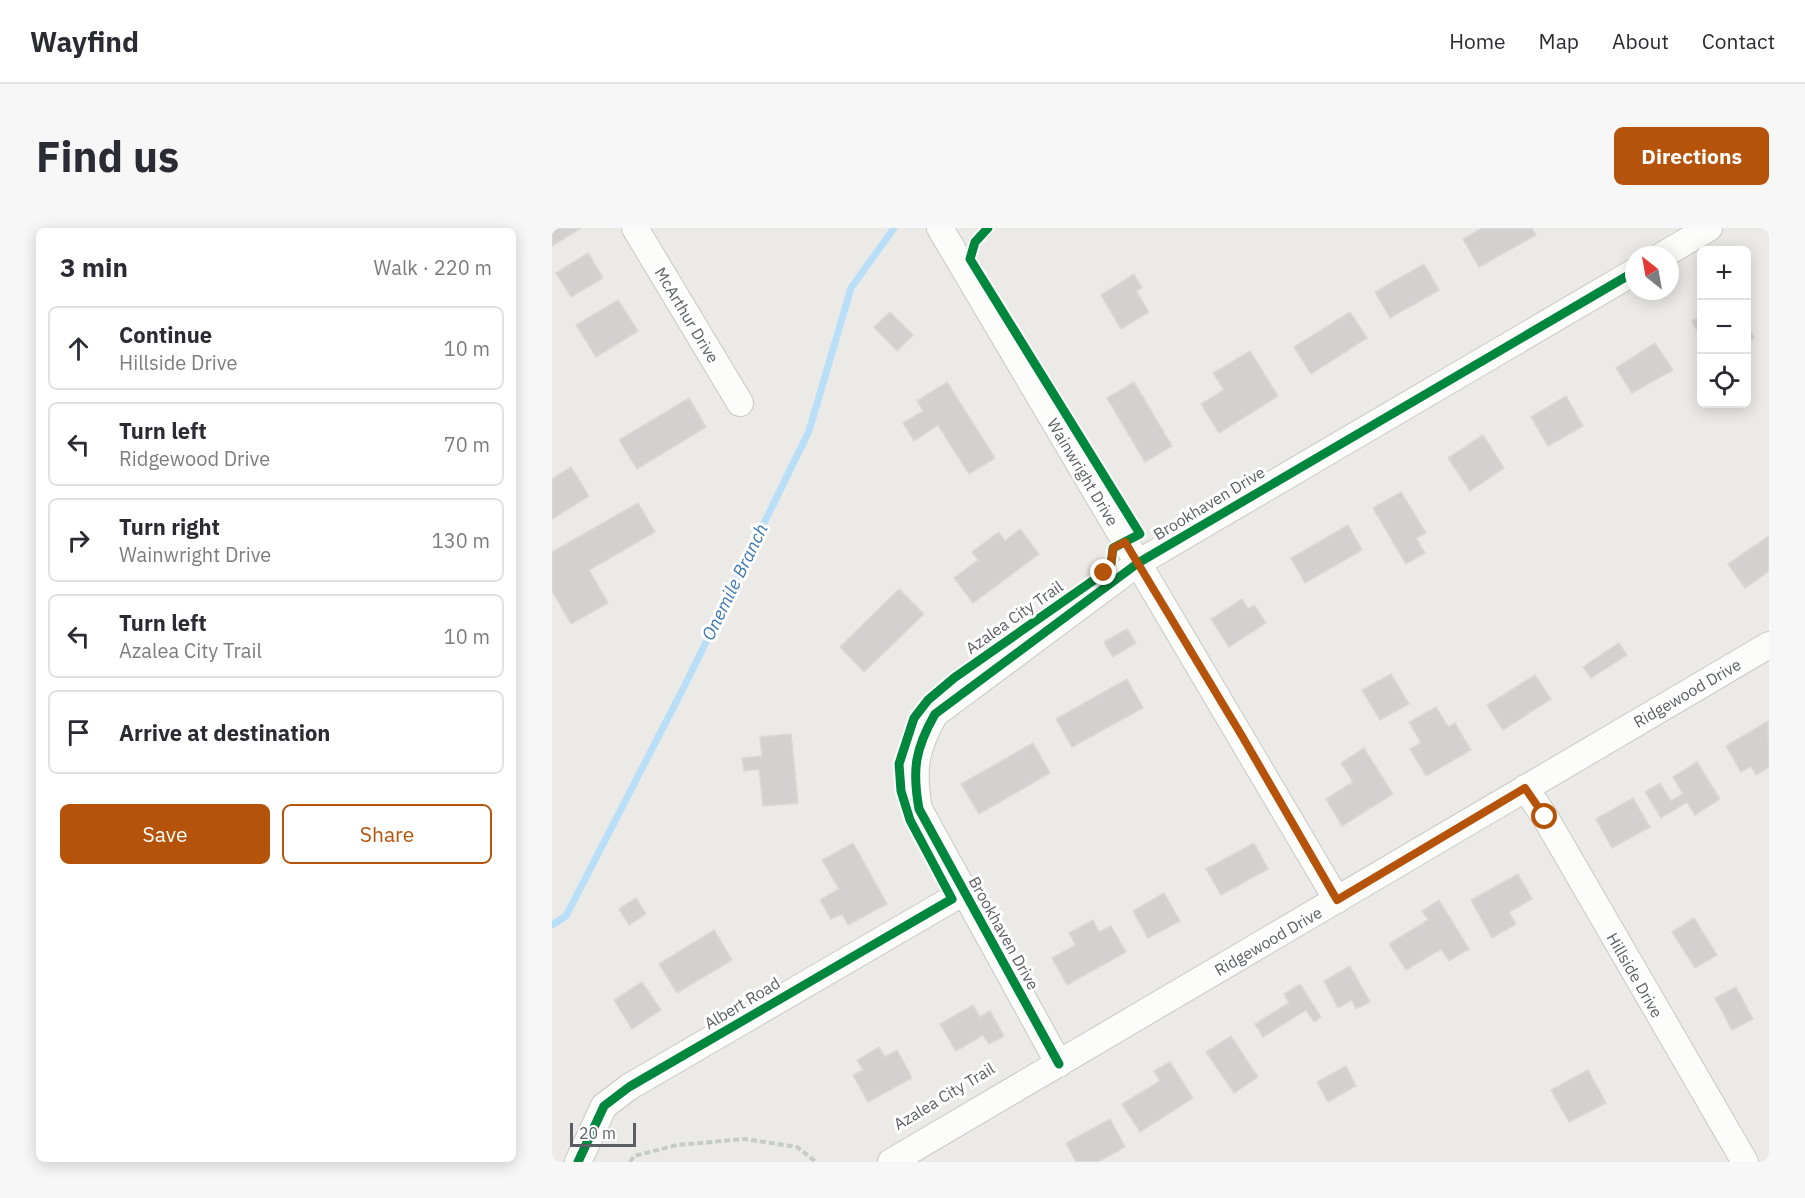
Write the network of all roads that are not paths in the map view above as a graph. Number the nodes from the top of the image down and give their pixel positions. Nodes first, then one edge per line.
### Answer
1 (635, 228) edge
2 (940, 228) edge
3 (1709, 228) edge
4 (1678, 246) edge
5 (1625, 277) edge
6 (740, 403) dead end
7 (1138, 562) junction
8 (1769, 645) edge
9 (1525, 788) junction
10 (964, 892) junction
11 (1337, 900) junction
12 (1059, 1064) junction
13 (578, 1162) edge
14 (891, 1162) edge
15 (1744, 1162) edge

1 - 6 street, McArthur Drive
2 - 7 street, Wainwright Drive
3 - 4 street
5 - 7 street, Brookhaven Drive
7 - 10 street, Brookhaven Drive
7 - 11 street, Wainwright Drive
8 - 9 street, Ridgewood Drive
9 - 11 street, Ridgewood Drive
9 - 15 street, Hillside Drive
10 - 12 street, Brookhaven Drive
10 - 13 street, Albert Road
11 - 12 street, Ridgewood Drive
12 - 14 street, Ridgewood Drive

